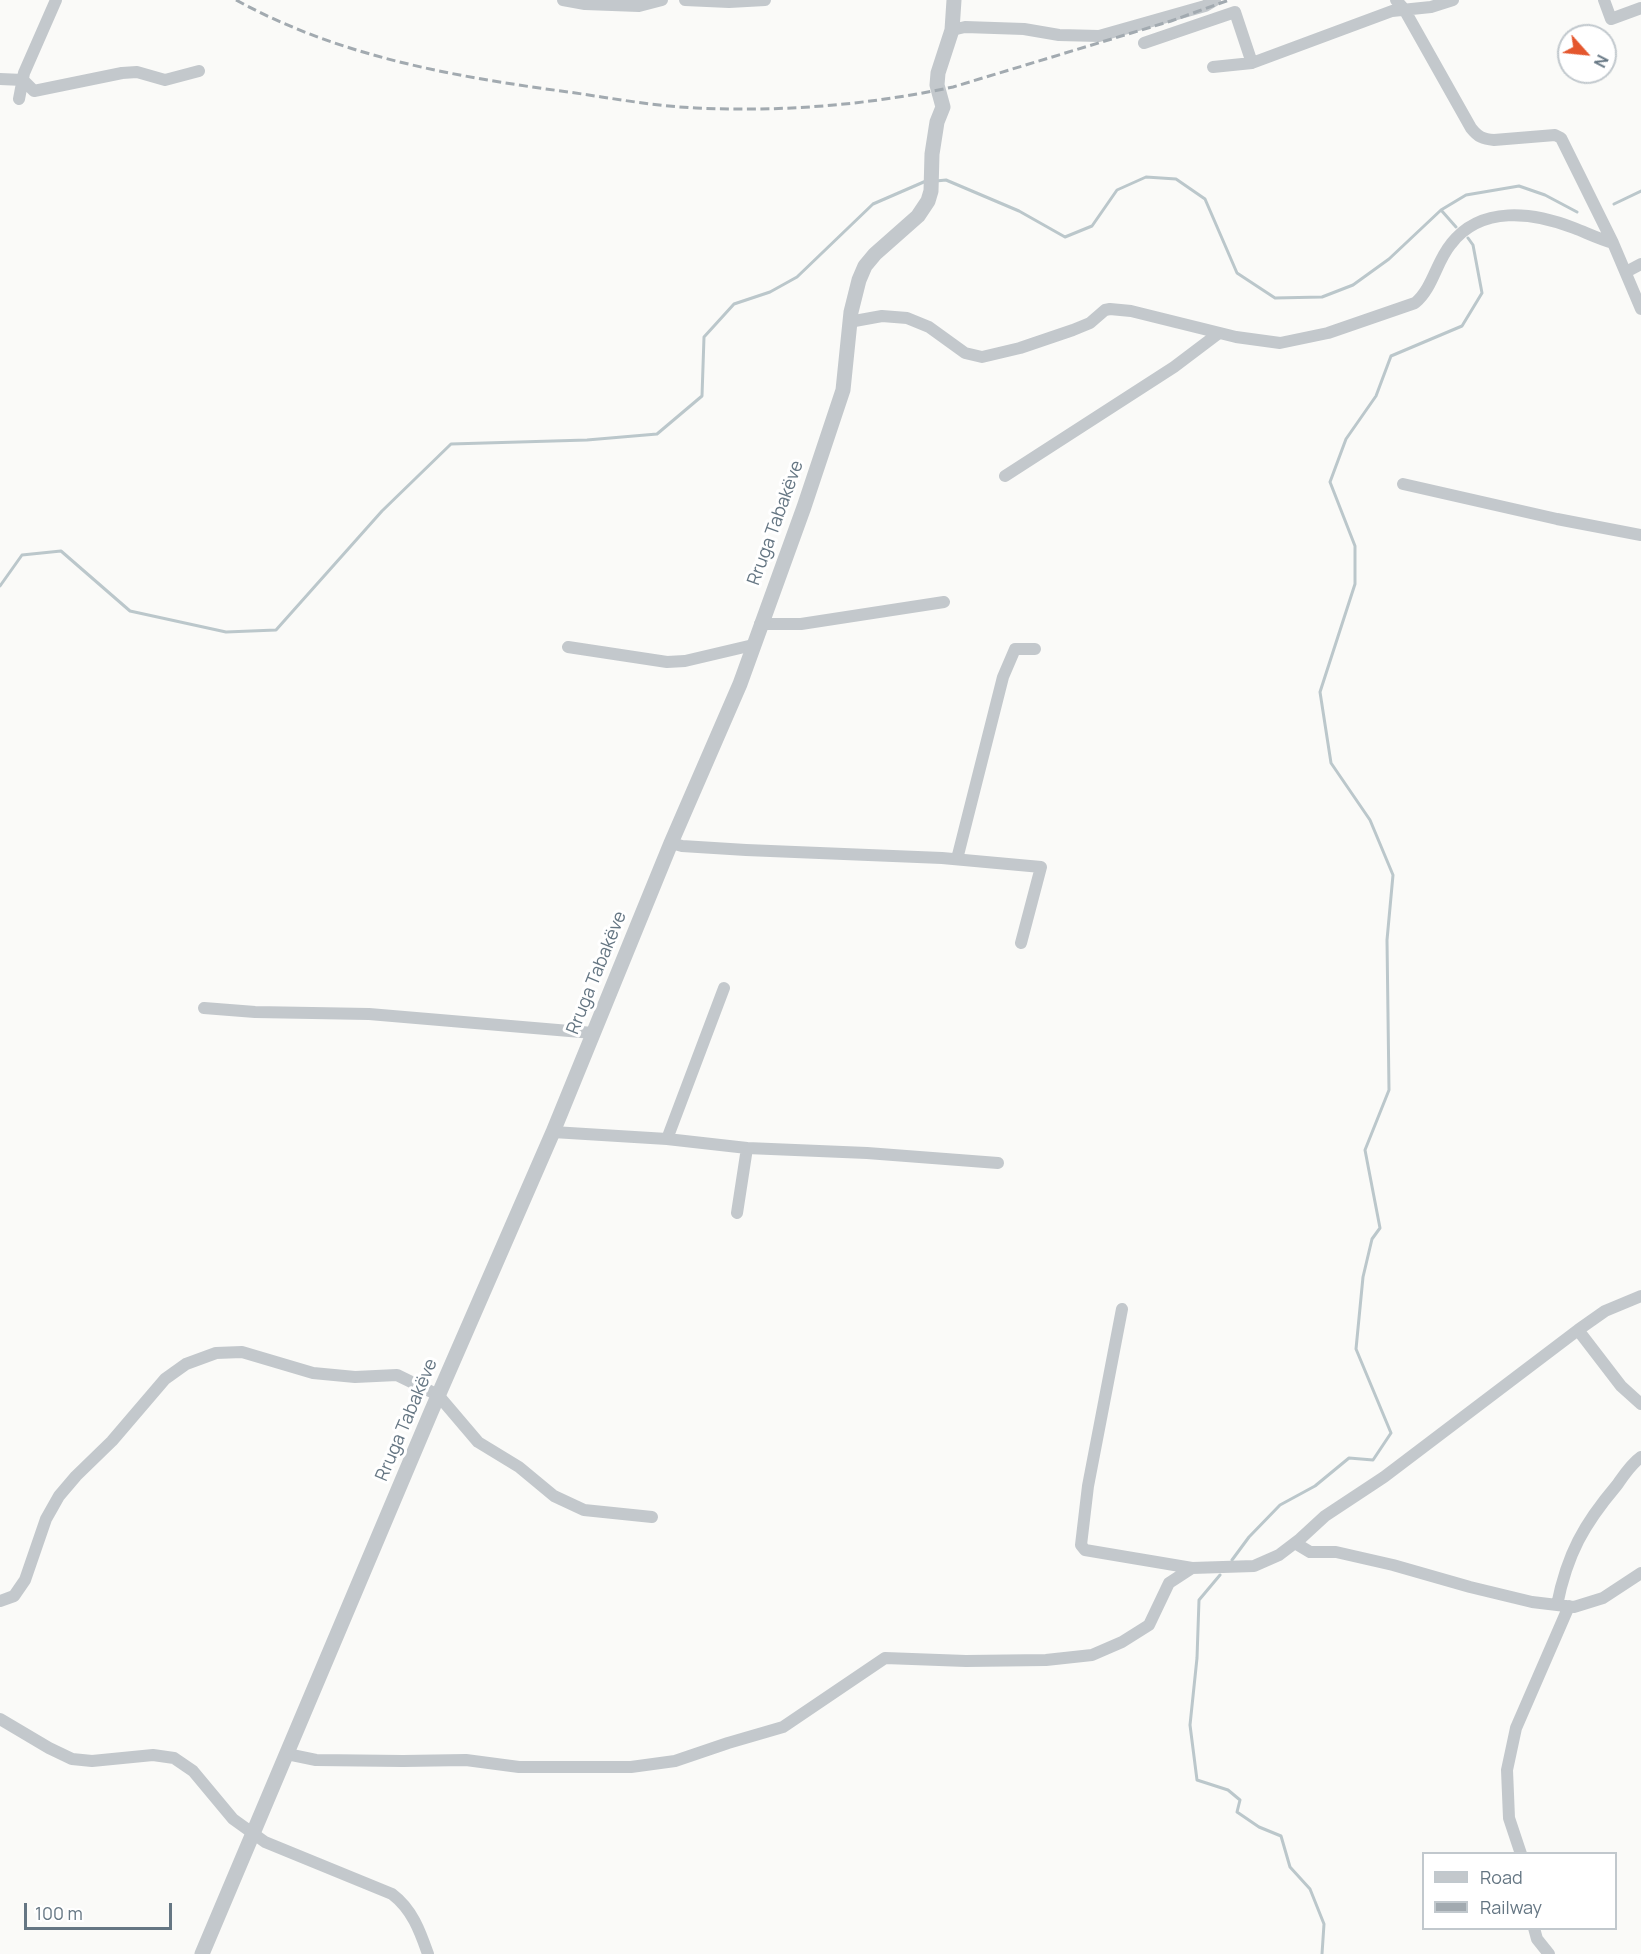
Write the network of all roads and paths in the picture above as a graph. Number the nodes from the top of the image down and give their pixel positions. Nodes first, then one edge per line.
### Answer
1 (56, 0) edge
2 (563, 0) edge
3 (662, 0) edge
4 (685, 0) edge
5 (765, 0) edge
6 (954, 0) edge
7 (1215, 0) edge
8 (1453, 0) edge
9 (1604, 0) edge
10 (1400, 5) edge
11 (1641, 8) edge
12 (951, 30) junction
13 (1144, 43) dead end
14 (1252, 63) junction
15 (1213, 67) dead end
16 (199, 71) dead end
17 (0, 79) edge
18 (23, 80) junction
19 (20, 99) dead end
20 (1613, 243) junction
21 (1641, 264) edge
22 (1626, 272) junction
23 (1641, 309) edge
24 (849, 322) junction
25 (1219, 333) junction
26 (1005, 476) dead end
27 (1403, 484) dead end
28 (1641, 535) edge
29 (944, 602) dead end
30 (760, 624) junction
31 (753, 645) junction
32 (568, 647) dead end
33 (1035, 649) dead end
34 (671, 843) junction
35 (957, 859) junction
36 (1021, 943) dead end
37 (724, 988) dead end
38 (204, 1008) dead end
39 (593, 1034) junction
40 (553, 1132) junction
41 (667, 1139) junction
42 (747, 1148) junction
43 (998, 1163) dead end
44 (736, 1213) dead end
45 (1641, 1296) edge
46 (1122, 1309) dead end
47 (1578, 1330) junction
48 (438, 1395) junction
49 (1641, 1404) edge
50 (1641, 1456) edge
51 (652, 1517) dead end
52 (1295, 1543) junction
53 (1192, 1568) junction
54 (1641, 1573) edge
55 (0, 1601) edge
56 (1563, 1605) junction
57 (0, 1719) edge
58 (287, 1754) junction
59 (252, 1834) junction
60 (1520, 1852) edge
61 (1534, 1930) edge
62 (202, 1954) edge
63 (428, 1954) edge
64 (1550, 1954) edge

1 - 18 street
2 - 3 street
4 - 5 street
6 - 12 street, Rruga Tabakëve
7 - 12 street
8 - 10 street
9 - 11 street
10 - 14 street
10 - 20 street
12 - 24 street, Rruga Tabakëve
13 - 14 street
14 - 15 street
16 - 18 street
17 - 18 street
18 - 19 street
20 - 22 street
20 - 25 street
21 - 22 street
22 - 23 street
24 - 25 street
24 - 30 street, Rruga Tabakëve
25 - 26 street
27 - 28 street
29 - 30 street
30 - 31 street, Rruga Tabakëve
31 - 32 street
31 - 34 street, Rruga Tabakëve
33 - 35 street
34 - 35 street
34 - 39 street, Rruga Tabakëve
35 - 36 street
37 - 41 street
38 - 39 street
39 - 40 street, Rruga Tabakëve
40 - 41 street
40 - 48 street, Rruga Tabakëve
41 - 42 street
42 - 43 street
42 - 44 street
45 - 47 street
46 - 53 street
47 - 49 street
47 - 52 street
48 - 51 street
48 - 55 street
48 - 58 street, Rruga Tabakëve
50 - 56 street
52 - 53 street
52 - 56 street
53 - 58 street
54 - 56 street
56 - 60 street
57 - 59 street
58 - 59 street, Rruga Tabakëve
59 - 62 street, Rruga Tabakëve
59 - 63 street
61 - 64 street

